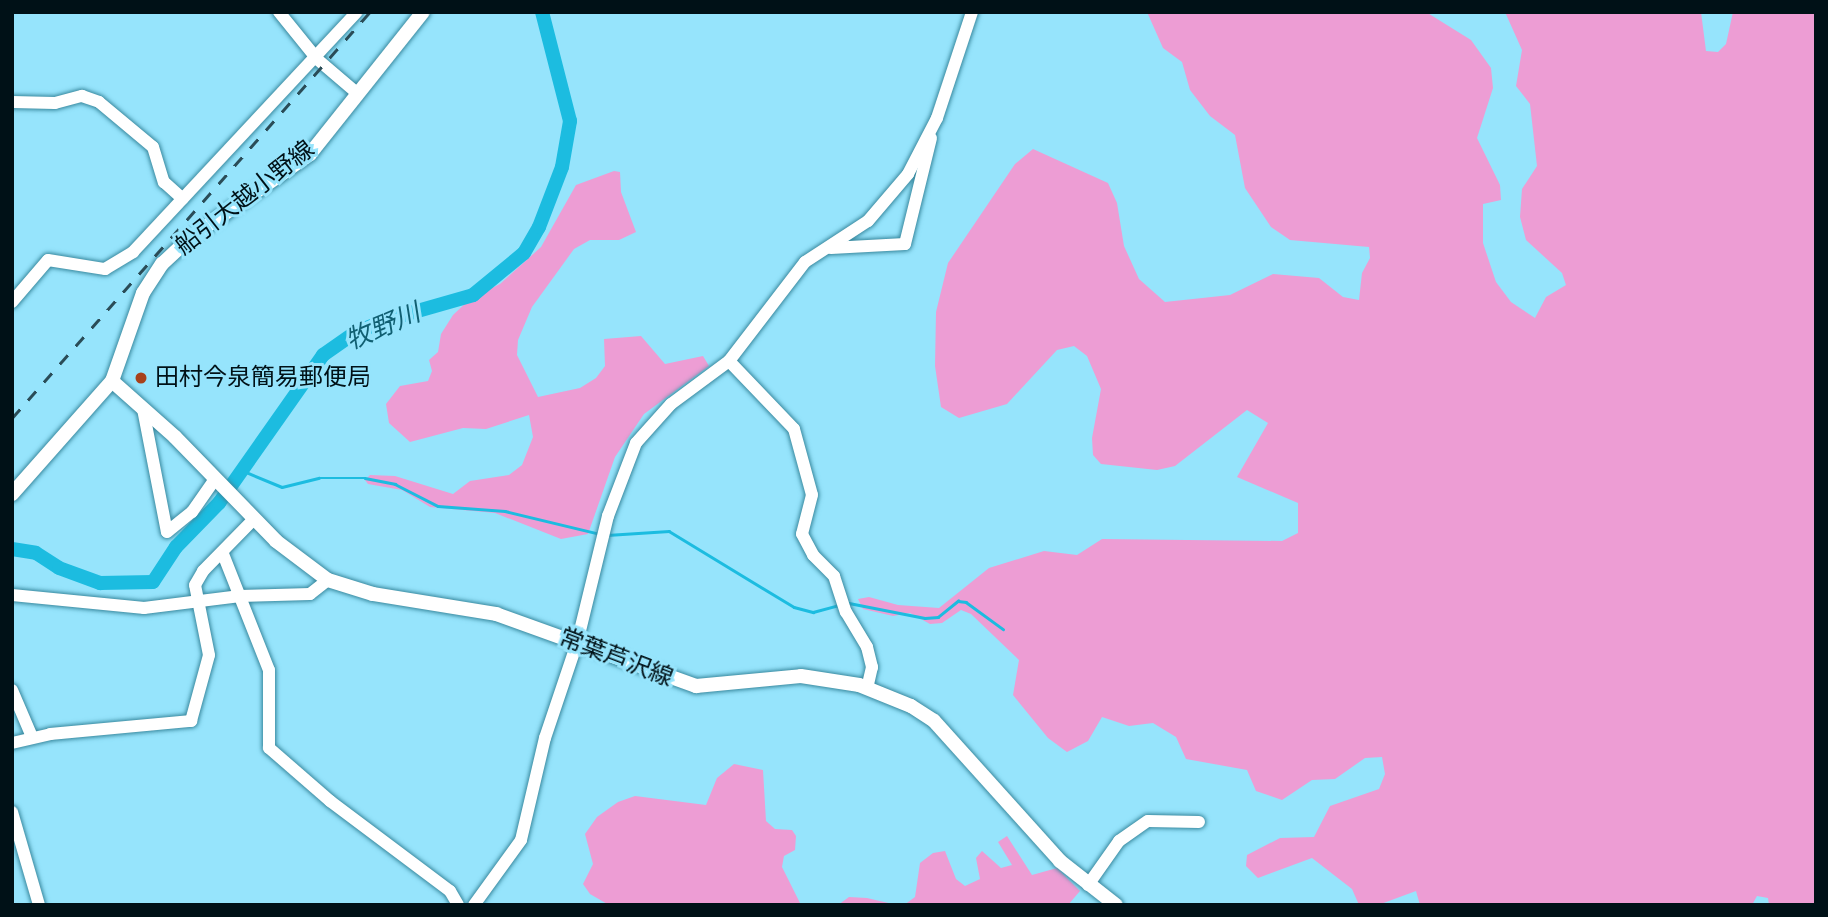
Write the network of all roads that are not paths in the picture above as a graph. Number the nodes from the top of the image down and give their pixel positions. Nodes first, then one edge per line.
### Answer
1 (279, 12) edge
2 (357, 12) edge
3 (424, 12) edge
4 (972, 12) edge
5 (317, 58) junction
6 (358, 93) junction
7 (12, 102) edge
8 (934, 124) junction
9 (183, 199) junction
10 (829, 248) junction
11 (12, 302) edge
12 (729, 360) junction
13 (112, 381) junction
14 (143, 409) junction
15 (215, 479) junction
16 (12, 494) edge
17 (254, 519) junction
18 (223, 554) junction
19 (328, 579) junction
20 (12, 595) edge
21 (240, 596) junction
22 (197, 601) junction
23 (578, 643) junction
24 (867, 688) junction
25 (12, 690) edge
26 (32, 737) junction
27 (12, 743) edge
28 (12, 812) edge
29 (1199, 822) dead end
30 (1088, 885) junction
31 (39, 905) edge
32 (458, 905) edge
33 (474, 905) edge
34 (1116, 905) edge

1 - 5 street
2 - 5 street
3 - 6 main road, 船引大越小野線
4 - 8 street
5 - 6 street
5 - 9 street
6 - 13 main road, 船引大越小野線
7 - 9 street
8 - 10 street
8 - 10 street
9 - 11 street
10 - 12 street
12 - 23 street
12 - 24 street
13 - 14 main road, 常葉芦沢線
13 - 16 main road, 船引大越小野線
14 - 15 main road, 常葉芦沢線
14 - 15 street
15 - 17 main road, 常葉芦沢線
17 - 18 street
17 - 19 main road, 常葉芦沢線
18 - 21 street
18 - 22 street
19 - 21 street
19 - 23 main road, 常葉芦沢線
20 - 22 street
21 - 22 street
21 - 32 street
22 - 26 street
23 - 24 main road, 常葉芦沢線
23 - 33 street
24 - 30 main road, 常葉芦沢線
25 - 26 street
26 - 27 street
28 - 31 street
29 - 30 street
30 - 34 main road, 常葉芦沢線

